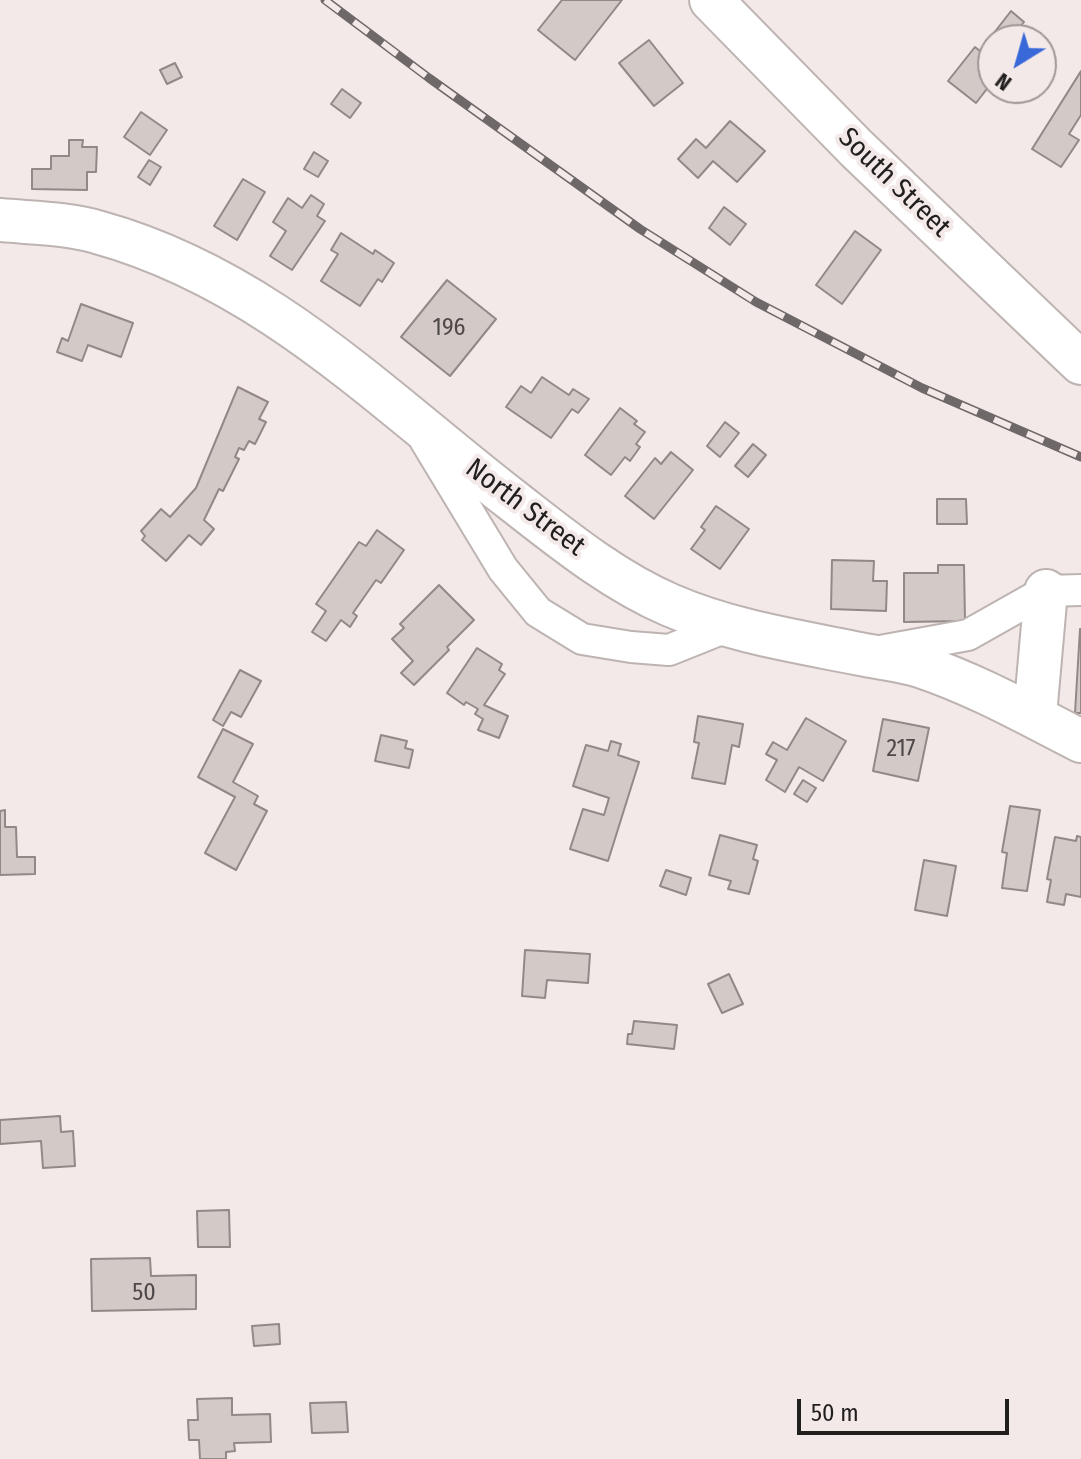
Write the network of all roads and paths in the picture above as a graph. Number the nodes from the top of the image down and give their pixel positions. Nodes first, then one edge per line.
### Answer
1 (711, 0) edge
2 (0, 220) edge
3 (1081, 363) edge
4 (415, 422) junction
5 (1063, 591) edge
6 (729, 626) junction
7 (861, 655) junction
8 (1035, 715) junction
9 (1081, 741) edge

1 - 3 street, South Street
2 - 4 street, North Street
4 - 6 street, North Street
4 - 6 street
5 - 7 street
5 - 8 street
6 - 7 street, North Street
7 - 8 street, North Street
8 - 9 street, North Street

